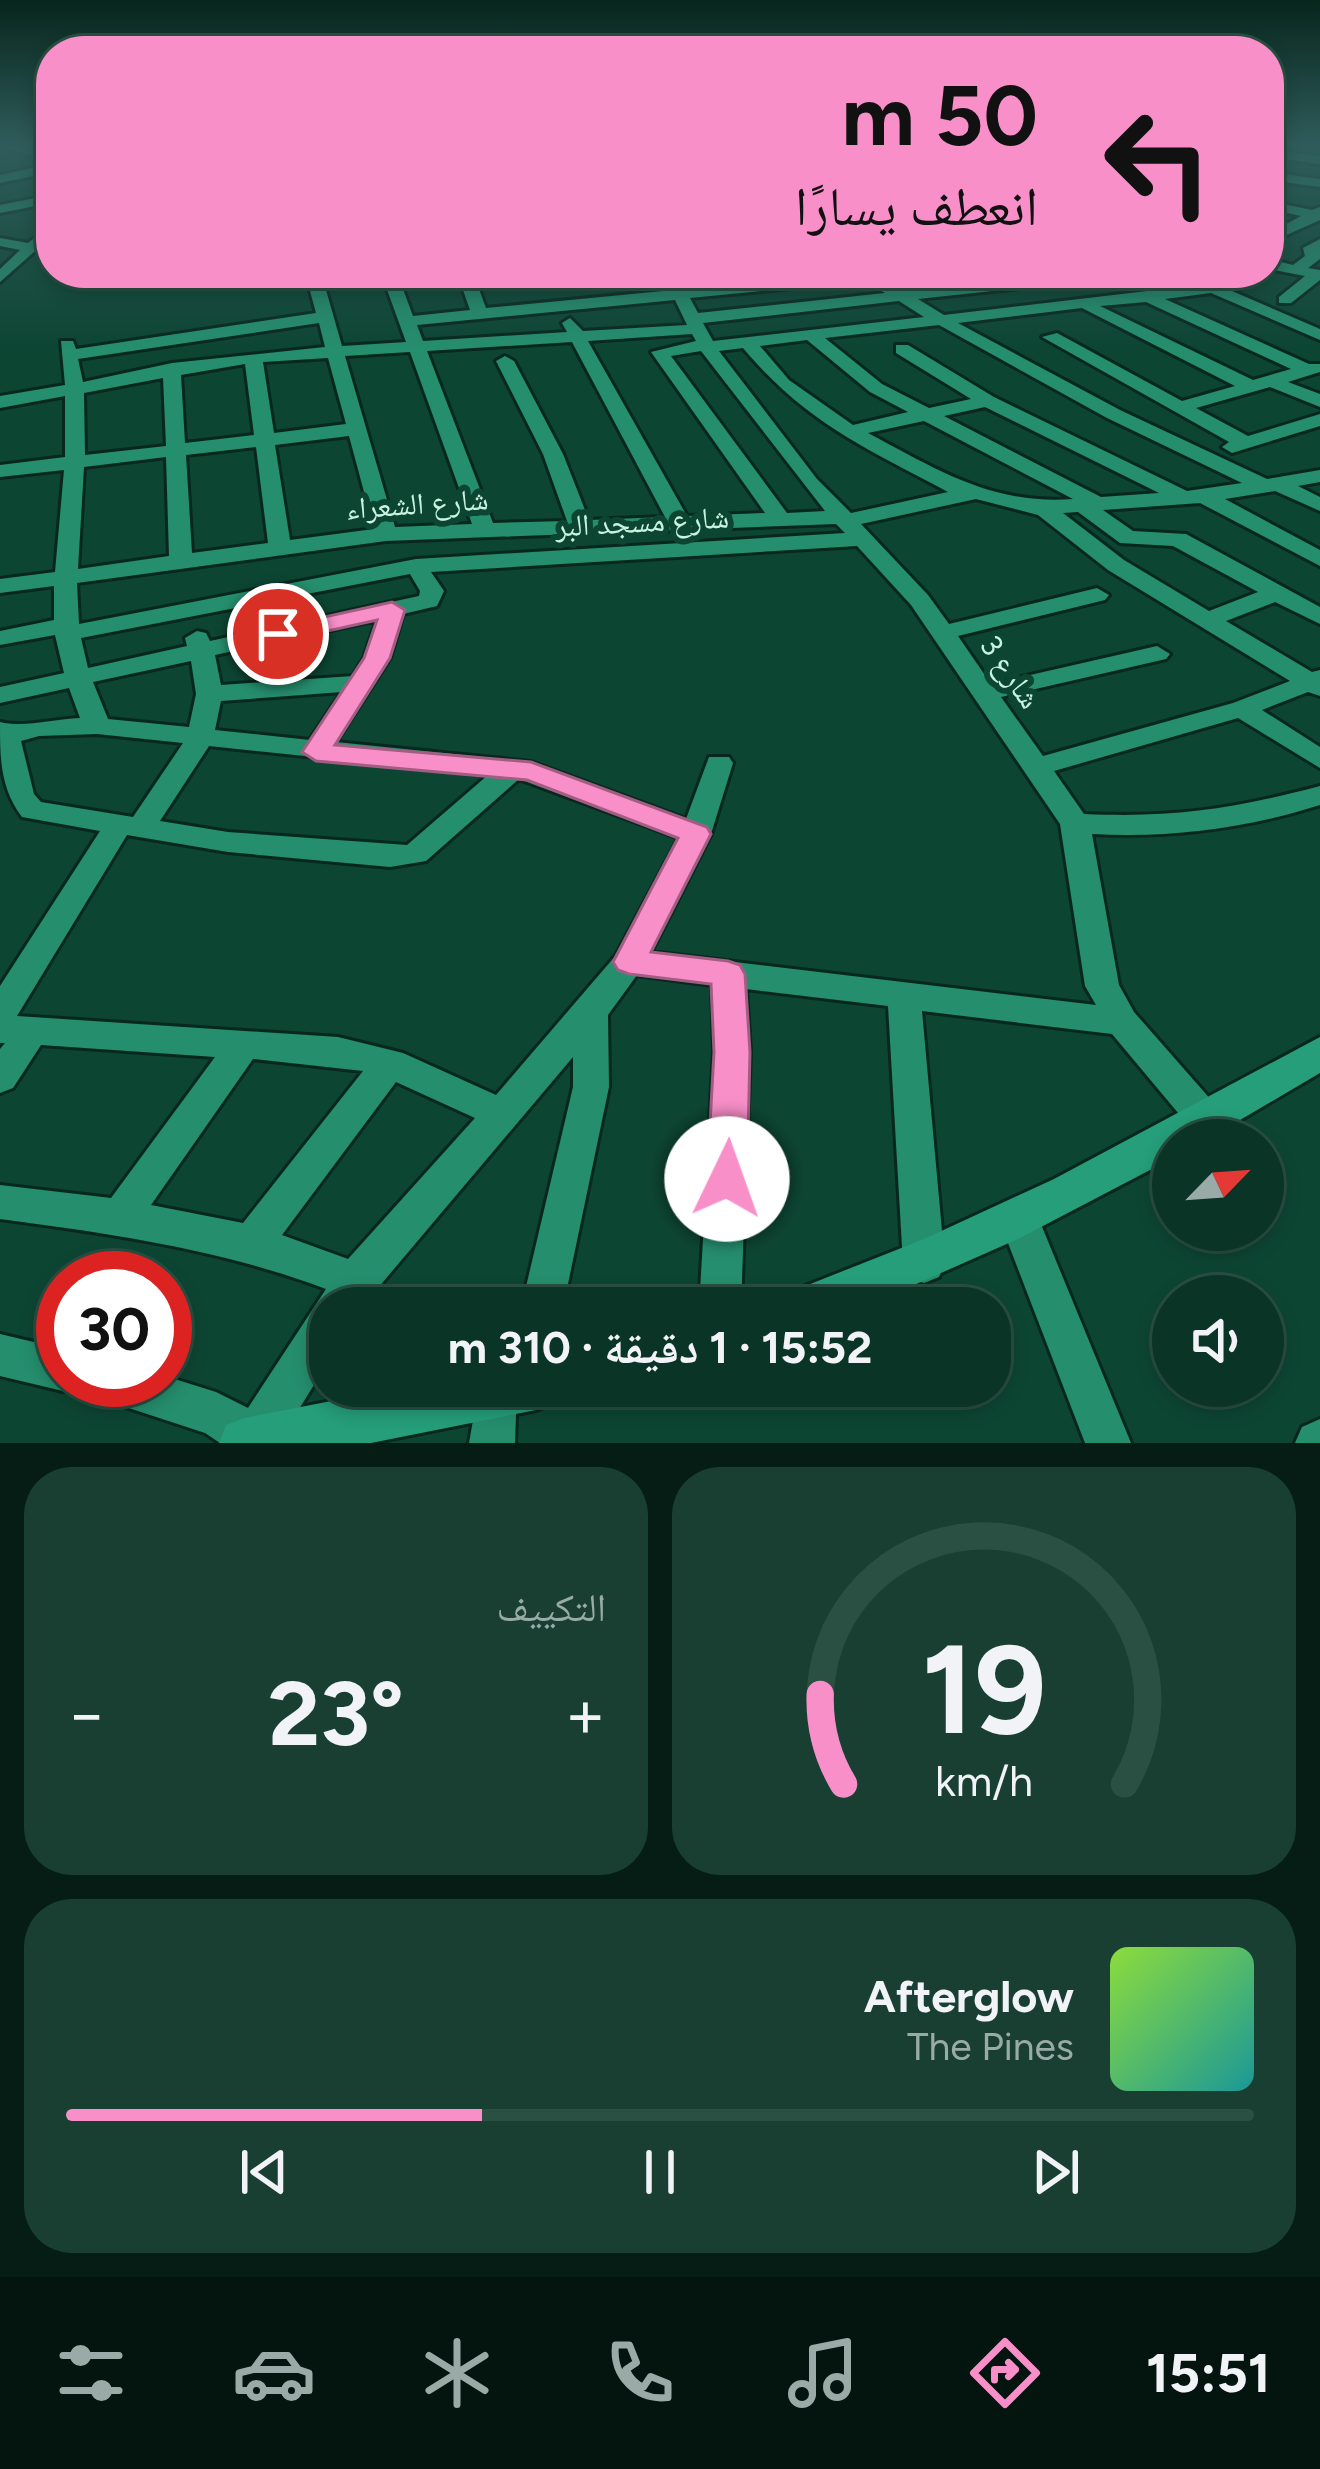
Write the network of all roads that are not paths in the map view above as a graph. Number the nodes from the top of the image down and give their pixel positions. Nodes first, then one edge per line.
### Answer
1 (1302, 214) edge
2 (1284, 228) edge
3 (1287, 229) junction
4 (1284, 231) edge
5 (1320, 239) edge
6 (1, 243) edge
7 (36, 243) edge
8 (31, 248) junction
9 (1295, 269) junction
10 (1284, 271) edge
11 (1319, 275) edge
12 (0, 277) edge
13 (318, 288) edge
14 (395, 288) edge
15 (470, 288) edge
16 (533, 288) edge
17 (594, 288) edge
18 (664, 288) edge
19 (722, 288) edge
20 (751, 288) edge
21 (889, 288) edge
22 (977, 288) edge
23 (1114, 288) edge
24 (1184, 288) edge
25 (1223, 288) edge
26 (1215, 290) junction
27 (724, 291) junction
28 (1193, 292) junction
29 (904, 297) junction
30 (1143, 300) junction
31 (1285, 300) dead end
32 (598, 304) junction
33 (1087, 306) junction
34 (566, 307) junction
35 (542, 309) junction
36 (480, 314) junction
37 (325, 317) junction
38 (408, 321) junction
39 (943, 321) junction
40 (691, 322) junction
41 (1314, 328) edge
42 (574, 336) junction
43 (812, 336) junction
44 (1052, 337) dead end
45 (748, 343) junction
46 (418, 346) junction
47 (902, 349) dead end
48 (334, 351) junction
49 (253, 357) junction
50 (505, 361) dead end
51 (172, 368) junction
52 (1316, 369) edge
53 (1262, 384) junction
54 (77, 385) junction
55 (987, 401) junction
56 (1320, 401) edge
57 (0, 402) edge
58 (1180, 407) junction
59 (922, 415) junction
60 (1320, 420) edge
61 (357, 429) junction
62 (850, 431) junction
63 (265, 438) junction
64 (1246, 443) junction
65 (176, 447) junction
66 (1194, 454) junction
67 (72, 459) junction
68 (1107, 460) junction
69 (0, 470) edge
70 (1320, 476) edge
71 (1276, 487) junction
72 (967, 494) junction
73 (1194, 497) junction
74 (1090, 505) junction
75 (1320, 505) edge
76 (1043, 508) junction
77 (781, 520) junction
78 (580, 525) junction
79 (681, 526) junction
80 (851, 526) junction
81 (484, 528) junction
82 (386, 534) junction
83 (280, 546) junction
84 (1320, 559) edge
85 (181, 560) junction
86 (416, 566) junction
87 (65, 577) junction
88 (0, 586) edge
89 (1277, 593) junction
90 (1097, 595) dead end
91 (392, 610) junction
92 (187, 612) junction
93 (1320, 617) edge
94 (1207, 620) junction
95 (67, 629) junction
96 (942, 633) junction
97 (0, 638) edge
98 (202, 651) junction
99 (1157, 654) dead end
100 (77, 678) junction
101 (361, 683) junction
102 (1317, 683) edge
103 (0, 694) edge
104 (210, 694) junction
105 (985, 694) junction
106 (1242, 709) junction
107 (97, 726) junction
108 (3, 734) edge
109 (203, 739) junction
110 (316, 752) junction
111 (1320, 760) edge
112 (719, 763) dead end
113 (1036, 767) junction
114 (513, 769) junction
115 (1320, 795) edge
116 (1075, 823) junction
117 (130, 826) junction
118 (696, 834) junction
119 (629, 962) junction
120 (728, 974) junction
121 (904, 995) junction
122 (591, 1012) junction
123 (1122, 1022) junction
124 (10, 1024) edge
125 (244, 1045) junction
126 (1320, 1053) edge
127 (390, 1063) junction
128 (0, 1078) edge
129 (502, 1114) junction
130 (1206, 1119) edge
131 (1211, 1119) edge
132 (1152, 1149) edge
133 (0, 1202) edge
134 (120, 1217) junction
135 (1018, 1217) junction
136 (252, 1243) junction
137 (924, 1264) junction
138 (334, 1287) edge
139 (353, 1287) edge
140 (547, 1287) edge
141 (721, 1287) edge
142 (863, 1287) edge
143 (309, 1352) edge
144 (0, 1355) edge
145 (36, 1364) edge
146 (192, 1407) edge
147 (423, 1407) edge
148 (510, 1407) edge
149 (249, 1441) edge
150 (492, 1443) edge
151 (1108, 1443) edge

1 - 3 street
2 - 3 street
3 - 4 street
3 - 5 street
5 - 9 street
6 - 8 street
7 - 8 street
8 - 12 street
9 - 10 street
9 - 11 street
11 - 31 street
13 - 37 street
14 - 38 street
15 - 36 street
16 - 35 street
17 - 32 street
18 - 40 street, شارع 3
19 - 27 street
20 - 27 street
21 - 29 street
22 - 29 street
23 - 30 street
24 - 28 street
25 - 26 street
26 - 28 street
26 - 41 street
27 - 40 street
28 - 30 street
29 - 39 street
29 - 40 street
30 - 33 street
30 - 52 street
32 - 34 street
32 - 40 street
33 - 39 street
33 - 53 street
34 - 35 street
34 - 42 street
35 - 36 street
36 - 38 street
37 - 48 street
37 - 54 street
38 - 46 street
39 - 43 street
39 - 66 street
40 - 42 street
40 - 45 street
40 - 77 street
40 - 80 street, شارع 3
42 - 46 street
42 - 79 street
43 - 45 street
43 - 59 street
44 - 58 street
45 - 62 street
46 - 48 street
46 - 81 street
47 - 55 street
48 - 49 street
48 - 61 street
49 - 51 street
49 - 63 street
50 - 78 street
51 - 54 street
51 - 65 street
52 - 53 street
53 - 56 street
53 - 58 street
54 - 57 street
54 - 67 street
55 - 59 street
55 - 68 street
58 - 64 street
59 - 62 street
59 - 74 street
60 - 64 street
61 - 63 street
61 - 82 street
62 - 72 street
63 - 65 street
63 - 83 street
64 - 66 street
65 - 67 street
65 - 85 street
66 - 68 street
66 - 71 street
67 - 69 street
67 - 87 street
68 - 73 street
70 - 71 street
71 - 73 street
71 - 75 street
72 - 76 street
72 - 80 street
73 - 74 street
73 - 84 street
74 - 76 street
74 - 89 street
76 - 94 street
77 - 79 street, شارع الشعراء
77 - 80 street, شارع الشعراء
78 - 79 street, شارع الشعراء
78 - 81 street, شارع الشعراء
80 - 86 street, شارع مسجد البر
80 - 96 street, شارع 3
81 - 82 street, شارع الشعراء
82 - 83 street, شارع الشعراء
83 - 85 street, شارع الشعراء
85 - 87 street, شارع الشعراء
86 - 91 street
86 - 92 street, شارع مسجد البر
87 - 88 street, شارع الشعراء
87 - 95 street
89 - 93 street
89 - 94 street
90 - 96 street
91 - 98 street
91 - 101 street
92 - 95 street, شارع مسجد البر
92 - 98 street
94 - 102 street
95 - 97 street, شارع مسجد البر
95 - 100 street
96 - 105 street, شارع 3
98 - 100 street
98 - 104 street
99 - 105 street
100 - 103 street
100 - 107 street
101 - 104 street
101 - 110 street
102 - 106 street
104 - 109 street
105 - 113 street, شارع 3
106 - 111 street
106 - 113 street
107 - 108 street
107 - 109 street
108 - 117 street
109 - 110 street
109 - 117 street
110 - 114 street
112 - 118 street
113 - 116 street, شارع 3
114 - 117 street
114 - 118 street
115 - 116 street
116 - 123 street, شارع 3
117 - 124 street
118 - 119 street
119 - 120 street
119 - 122 street
120 - 121 street
120 - 141 street
121 - 123 street
121 - 137 street
122 - 129 street
122 - 140 street
123 - 130 street, شارع 3
124 - 125 street
124 - 128 street
125 - 127 street
125 - 134 street
126 - 131 street
127 - 129 street
127 - 136 street
129 - 139 street
132 - 135 street
133 - 134 street
134 - 136 street
135 - 137 street
135 - 151 street
136 - 138 street
137 - 142 street
143 - 149 street
144 - 145 street
146 - 149 street
147 - 149 street
148 - 150 street

